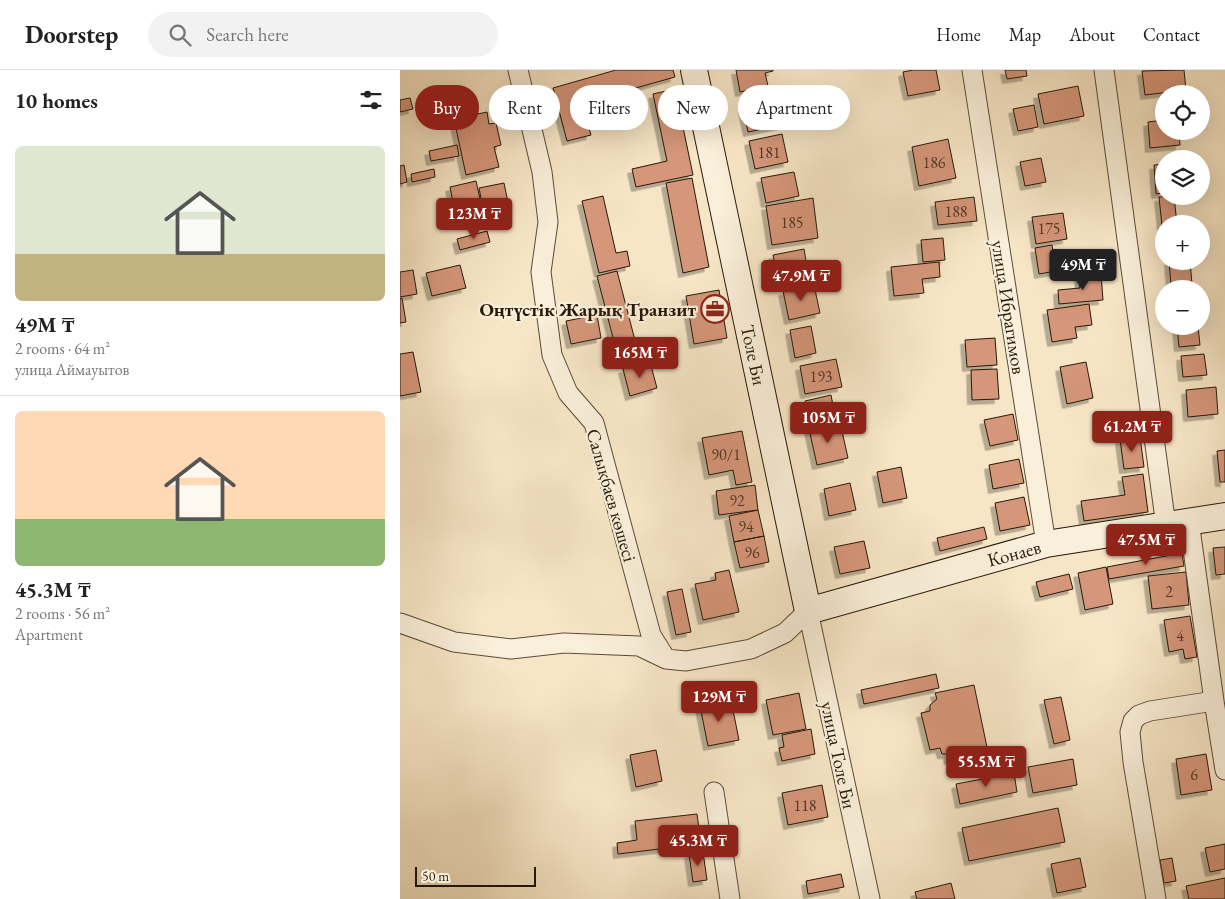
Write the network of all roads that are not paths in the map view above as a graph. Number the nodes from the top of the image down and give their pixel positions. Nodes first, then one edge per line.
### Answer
1 (518, 70) edge
2 (694, 70) edge
3 (972, 70) edge
4 (1104, 70) edge
5 (1225, 516) edge
6 (1178, 523) junction
7 (1046, 544) junction
8 (808, 611) junction
9 (400, 624) edge
10 (666, 659) junction
11 (1214, 701) junction
12 (1225, 770) edge
13 (714, 792) dead end
14 (730, 899) edge
15 (870, 899) edge
16 (1156, 899) edge

1 - 10 street, Салықбаев көшесі
2 - 8 main road, Толе Би
3 - 7 street, улица Ибрагимов
4 - 6 street
5 - 6 main road, Конаев
6 - 7 main road, Конаев
6 - 11 street
7 - 8 main road, Конаев
8 - 10 street
8 - 15 street, улица Толе Би
9 - 10 street
11 - 12 street
11 - 16 street
13 - 14 street

